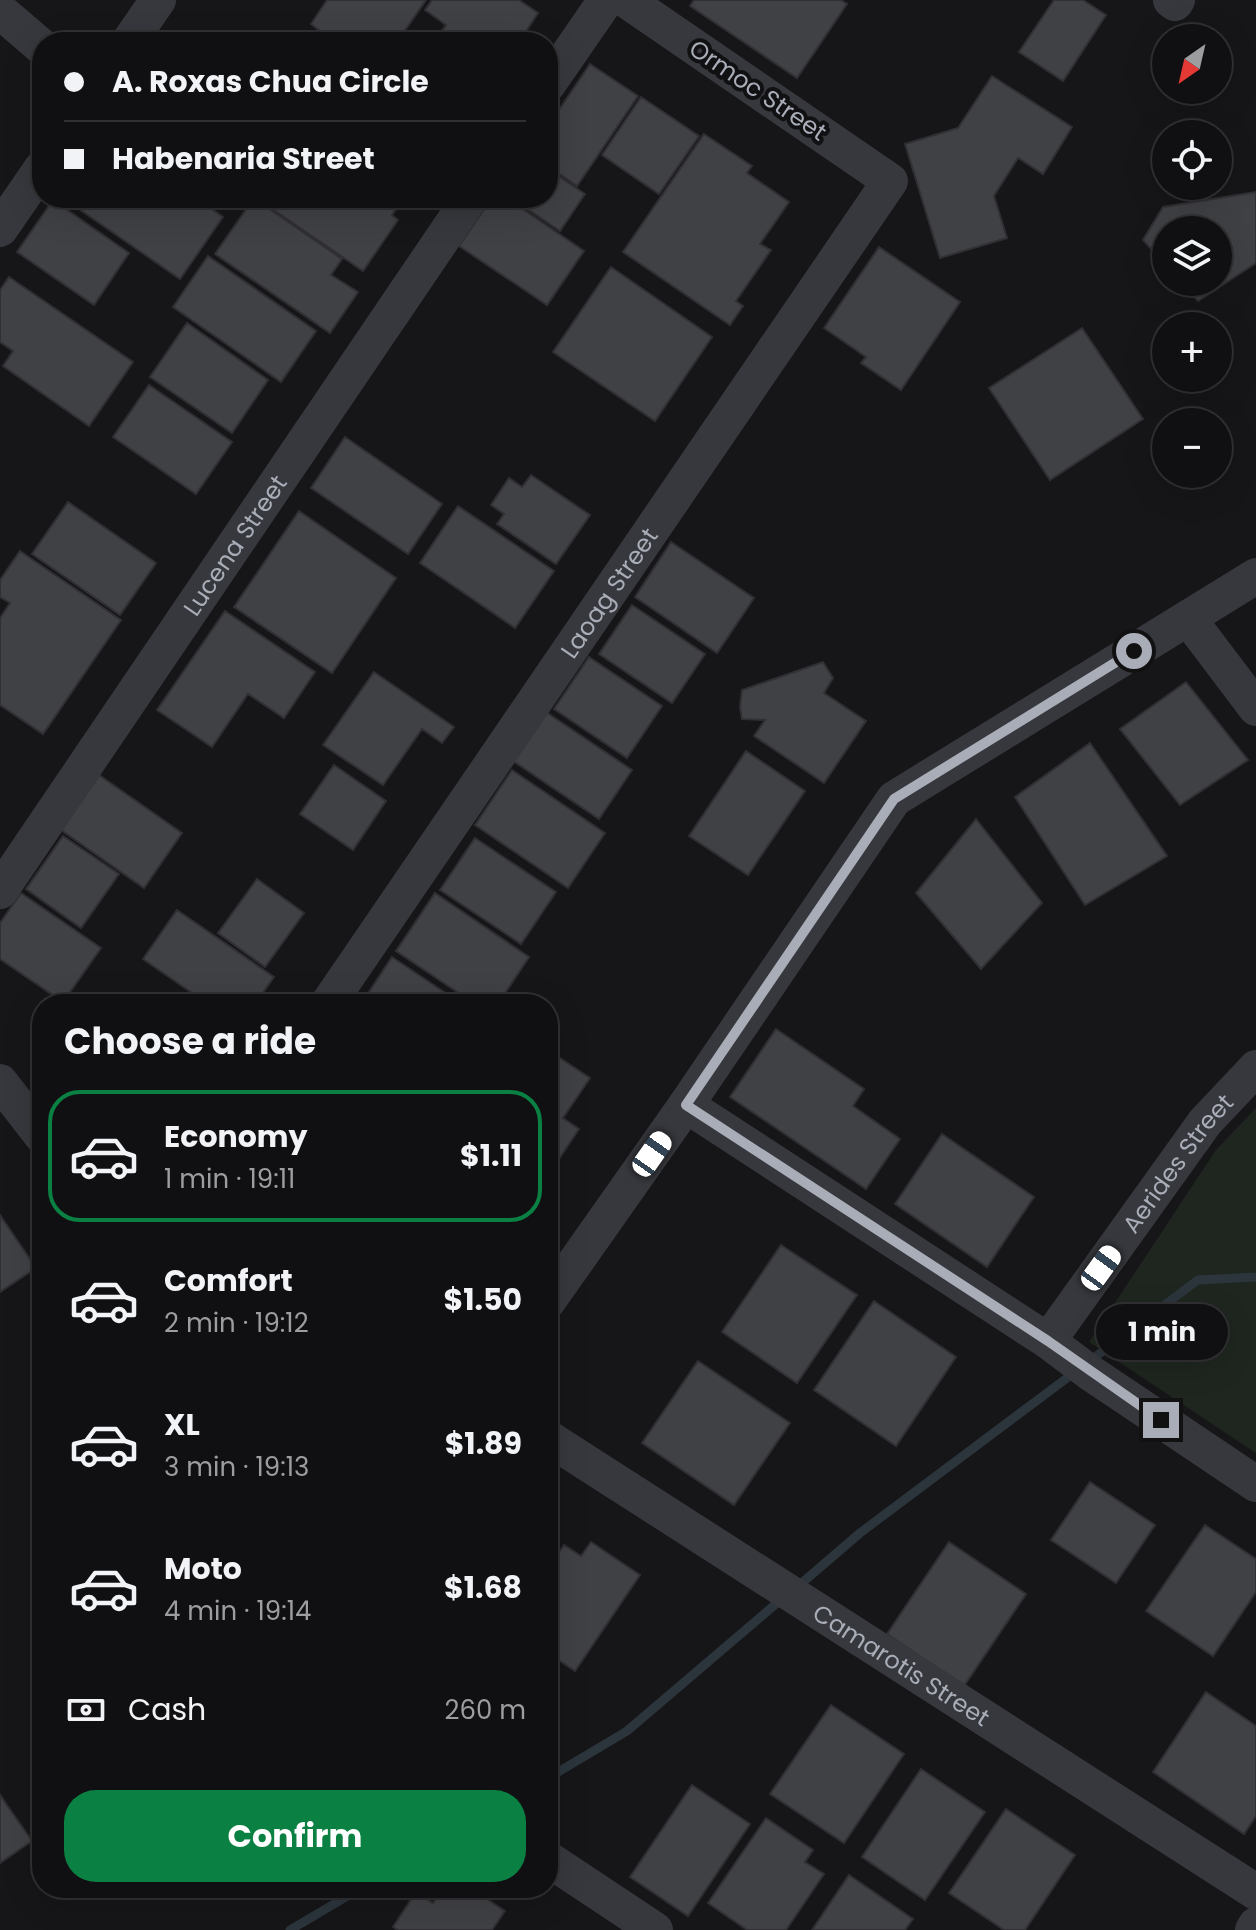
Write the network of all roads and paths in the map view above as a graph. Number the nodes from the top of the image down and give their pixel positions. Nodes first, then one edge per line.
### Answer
1 (158, 0) edge
2 (606, 0) edge
3 (626, 0) edge
4 (0, 11) edge
5 (136, 32) edge
6 (32, 38) edge
7 (558, 70) edge
8 (890, 181) joint
9 (32, 183) edge
10 (463, 208) edge
11 (0, 229) edge
12 (1256, 576) edge
13 (1188, 618) junction
14 (1256, 708) edge
15 (0, 891) edge
16 (335, 994) edge
17 (1256, 1068) edge
18 (0, 1082) edge
19 (686, 1105) junction
20 (32, 1123) edge
21 (558, 1287) edge
22 (1071, 1357) junction
23 (558, 1444) edge
24 (1256, 1484) edge
25 (558, 1866) edge
26 (1256, 1892) edge
27 (1256, 1925) edge
28 (655, 1930) edge
29 (1253, 1930) edge

1 - 5 street
2 - 7 street
3 - 8 street, Ormoc Street
4 - 6 street
8 - 16 street, Laoag Street
9 - 11 street
10 - 15 street, Lucena Street
12 - 13 street
13 - 14 street
13 - 19 street
17 - 22 street, Aerides Street
18 - 20 street
19 - 21 street
19 - 22 street
22 - 24 street
23 - 26 street, Camarotis Street
25 - 28 street
27 - 29 street

